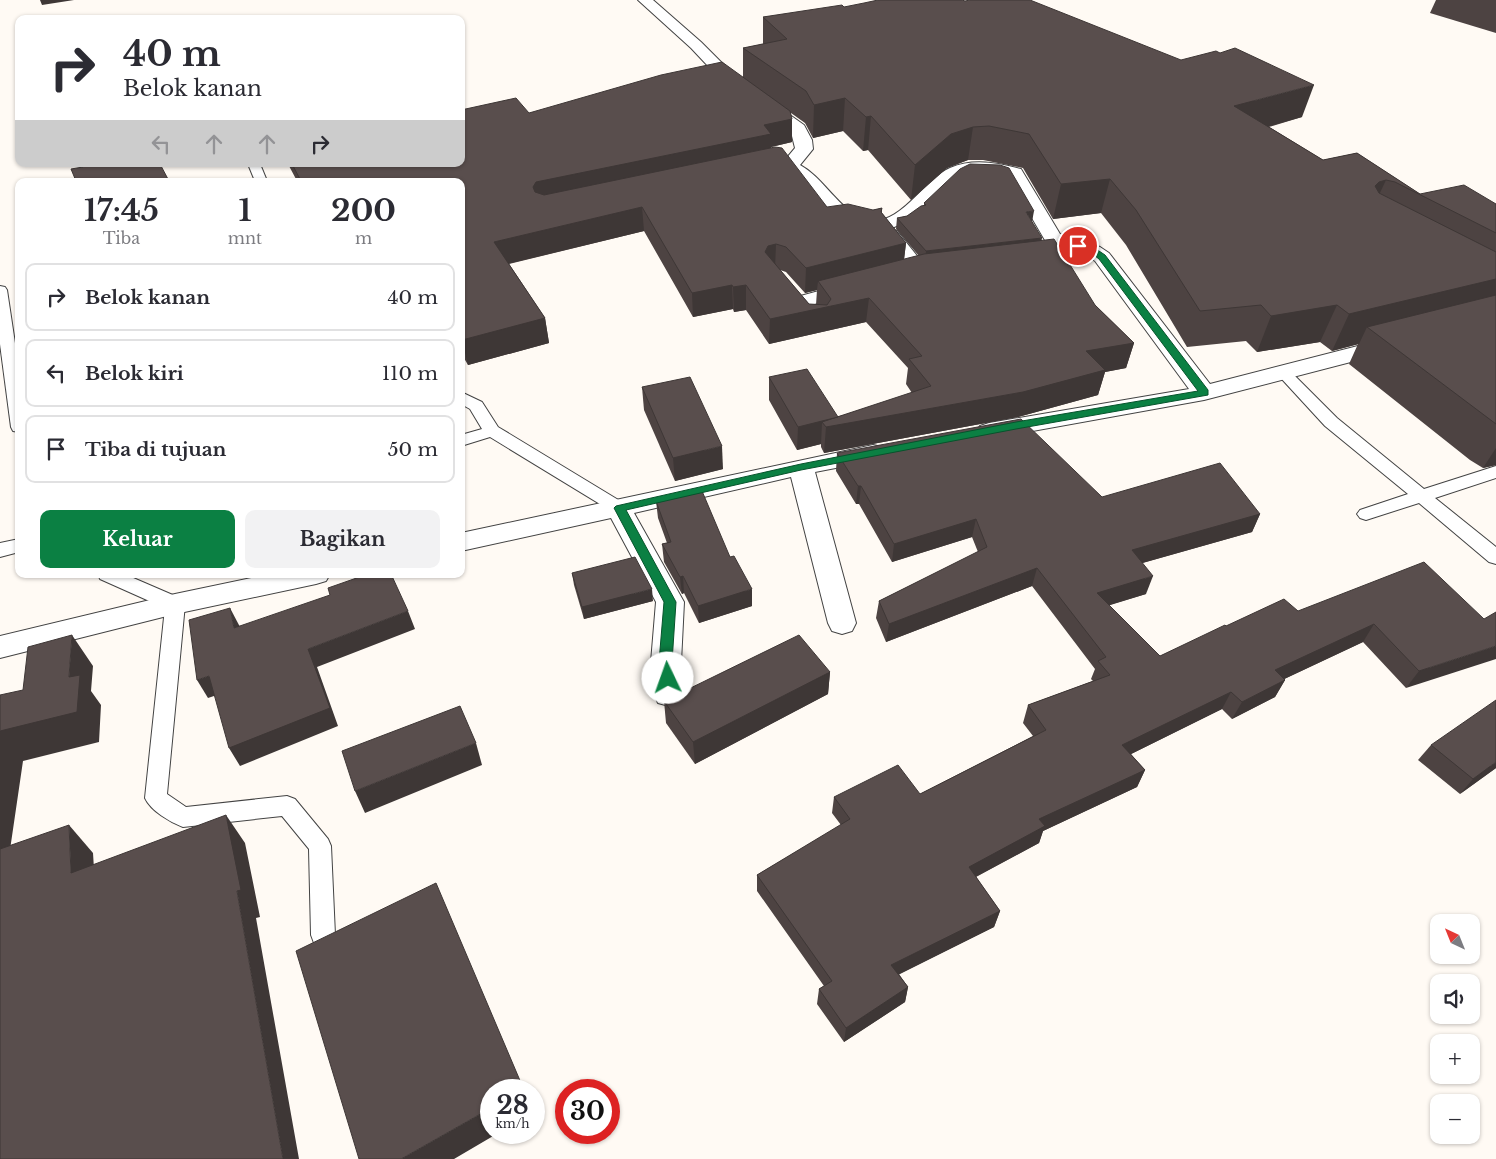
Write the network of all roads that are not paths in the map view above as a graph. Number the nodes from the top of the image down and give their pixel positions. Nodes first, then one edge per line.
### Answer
1 (645, 0) edge
2 (790, 165) junction
3 (756, 167) edge
4 (890, 235) edge
5 (1093, 251) junction
6 (1045, 256) edge
7 (919, 271) edge
8 (873, 283) edge
9 (0, 290) edge
10 (800, 302) edge
11 (1409, 340) edge
12 (1284, 373) junction
13 (1204, 392) junction
14 (15, 398) edge
15 (465, 399) edge
16 (492, 432) junction
17 (963, 436) edge
18 (465, 440) edge
19 (898, 448) edge
20 (801, 467) junction
21 (1496, 472) edge
22 (1424, 496) junction
23 (620, 508) junction
24 (1366, 514) dead end
25 (465, 541) edge
26 (15, 546) edge
27 (0, 550) edge
28 (1496, 557) edge
29 (116, 578) edge
30 (297, 578) edge
31 (175, 604) junction
32 (842, 622) dead end
33 (0, 647) edge
34 (670, 694) dead end
35 (323, 935) dead end

1 - 2 street
2 - 3 street
2 - 5 street
4 - 7 street
5 - 6 street
5 - 13 street
8 - 10 street
9 - 14 lane
11 - 12 street
12 - 13 street
12 - 22 lane
13 - 17 street
15 - 16 lane
16 - 18 lane
16 - 23 lane
19 - 20 street
20 - 23 street
20 - 32 street
21 - 22 lane
22 - 24 lane
22 - 28 lane
23 - 25 street
23 - 34 street
26 - 27 lane
29 - 31 lane
30 - 31 street
31 - 33 street
31 - 35 lane

